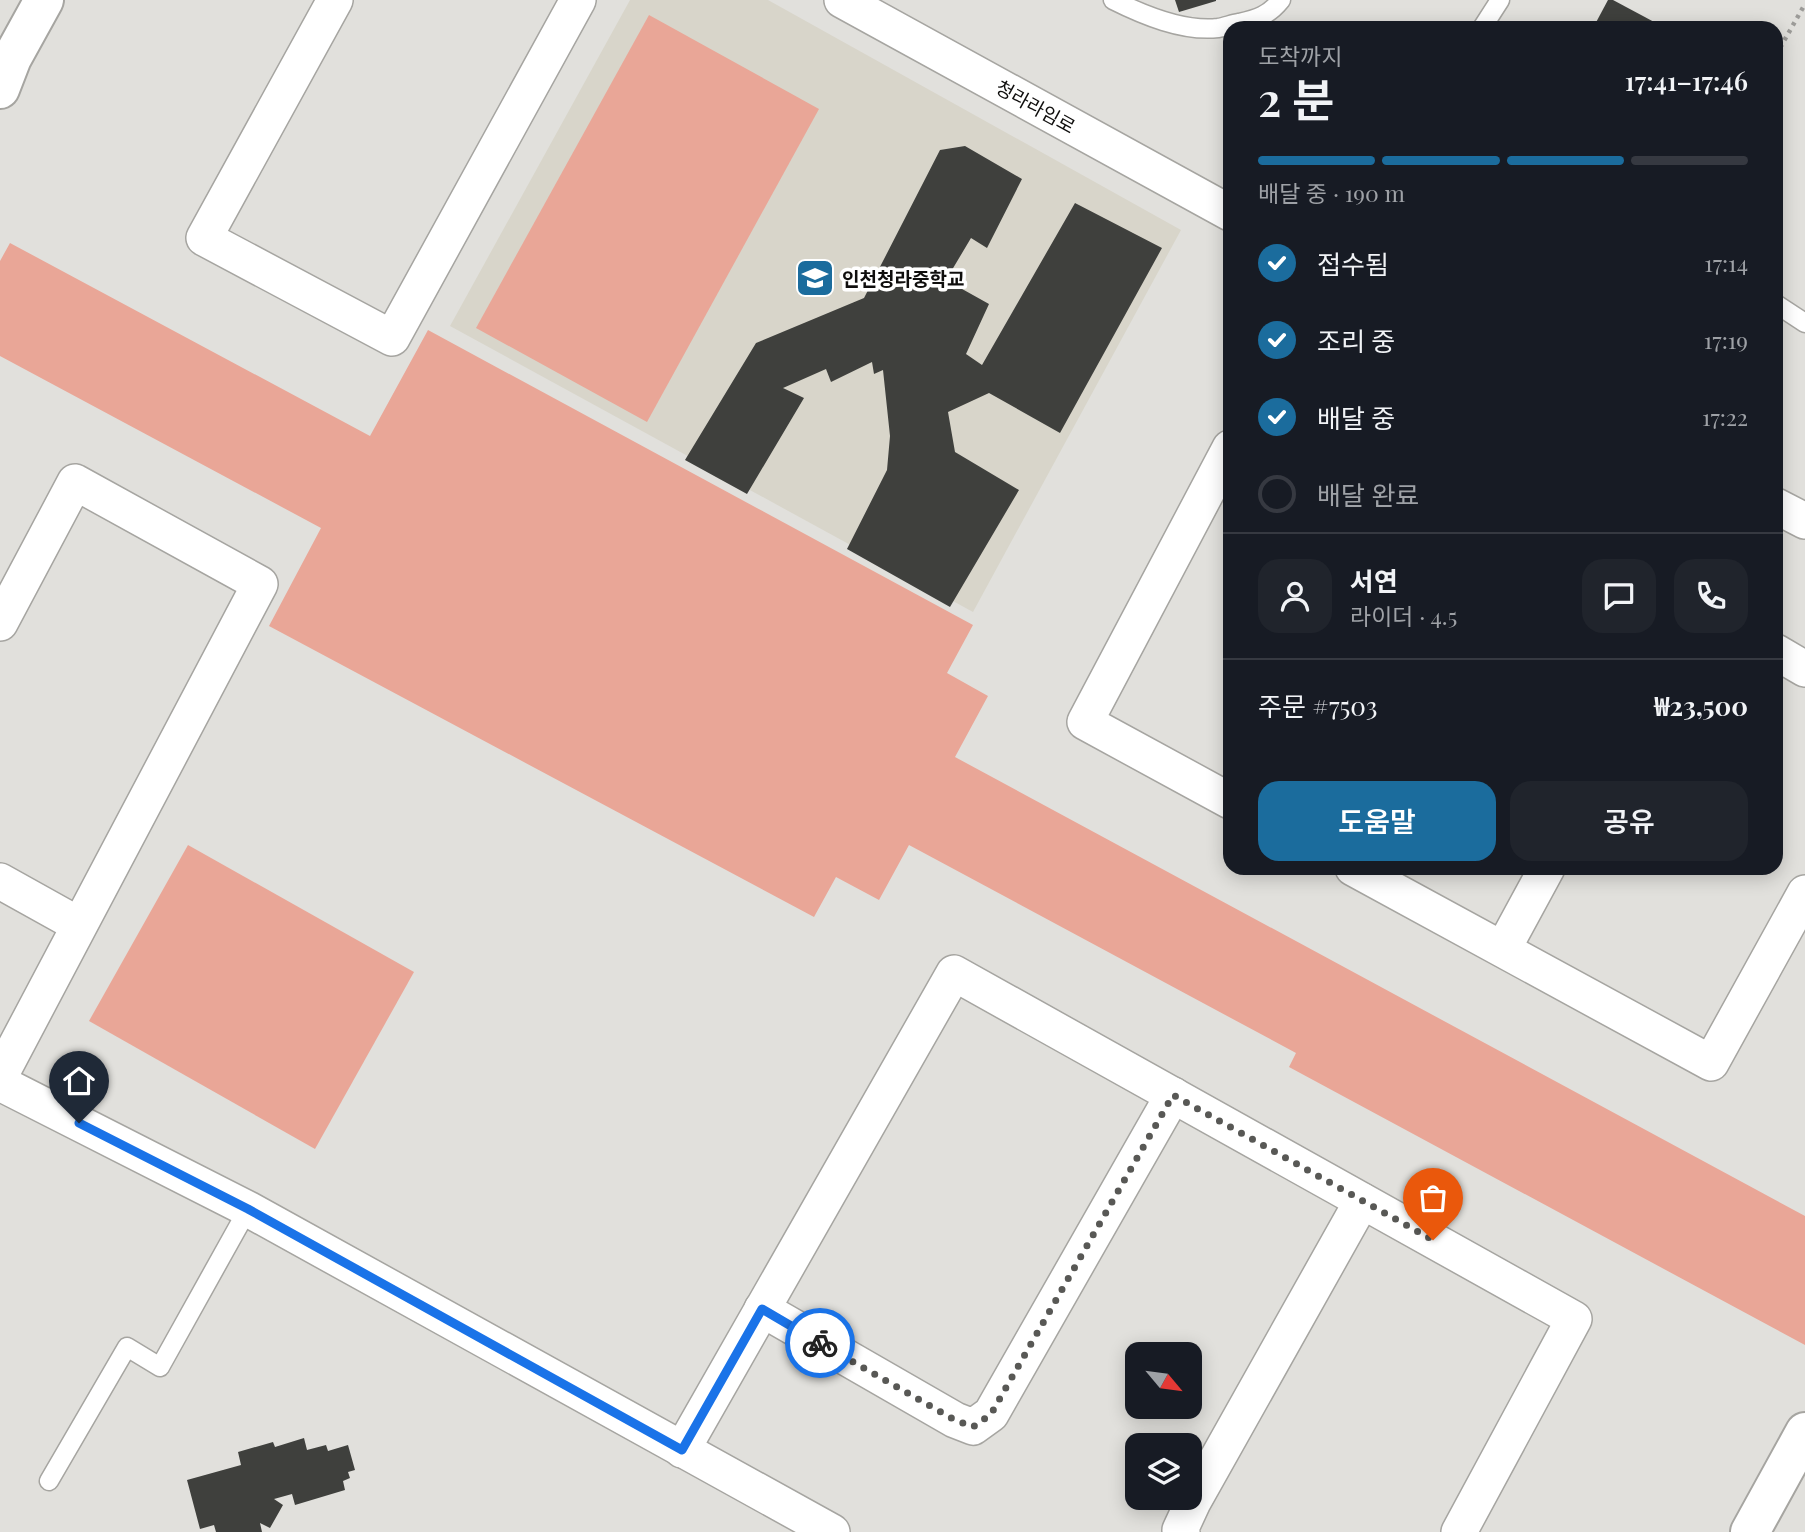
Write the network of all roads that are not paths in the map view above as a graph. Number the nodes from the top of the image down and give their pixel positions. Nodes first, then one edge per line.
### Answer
1 (44, 0) edge
2 (335, 0) edge
3 (842, 0) edge
4 (1113, 0) edge
5 (1281, 0) edge
6 (1500, 0) edge
7 (569, 3) edge
8 (1247, 21) edge
9 (1486, 21) edge
10 (1223, 26) edge
11 (4, 73) edge
12 (1223, 209) edge
13 (1783, 309) edge
14 (1805, 323) edge
15 (1223, 461) edge
16 (1783, 510) edge
17 (1805, 522) edge
18 (0, 622) edge
19 (1783, 656) edge
20 (1805, 669) edge
21 (1223, 797) edge
22 (1366, 875) edge
23 (1543, 875) edge
24 (0, 881) edge
25 (1805, 893) edge
26 (79, 925) junction
27 (1503, 949) junction
28 (0, 1076) edge
29 (0, 1083) edge
30 (1173, 1095) junction
31 (1362, 1200) junction
32 (248, 1209) junction
33 (762, 1309) junction
34 (1805, 1432) edge
35 (682, 1450) junction
36 (49, 1481) dead end
37 (832, 1532) edge
38 (1182, 1532) edge
39 (1459, 1532) edge
40 (1749, 1532) edge

1 - 11 street
2 - 7 street
3 - 12 street, 청라라임로
4 - 10 lane
5 - 8 lane
6 - 9 lane
13 - 14 lane
15 - 21 street
16 - 17 street
18 - 26 street
19 - 20 street
22 - 27 street
23 - 27 street
24 - 26 street
25 - 27 street
26 - 28 street
29 - 32 street
30 - 31 street
30 - 33 street
30 - 33 street
31 - 38 street
31 - 39 street
32 - 35 street
32 - 36 lane
33 - 35 street
34 - 40 street
35 - 37 street

